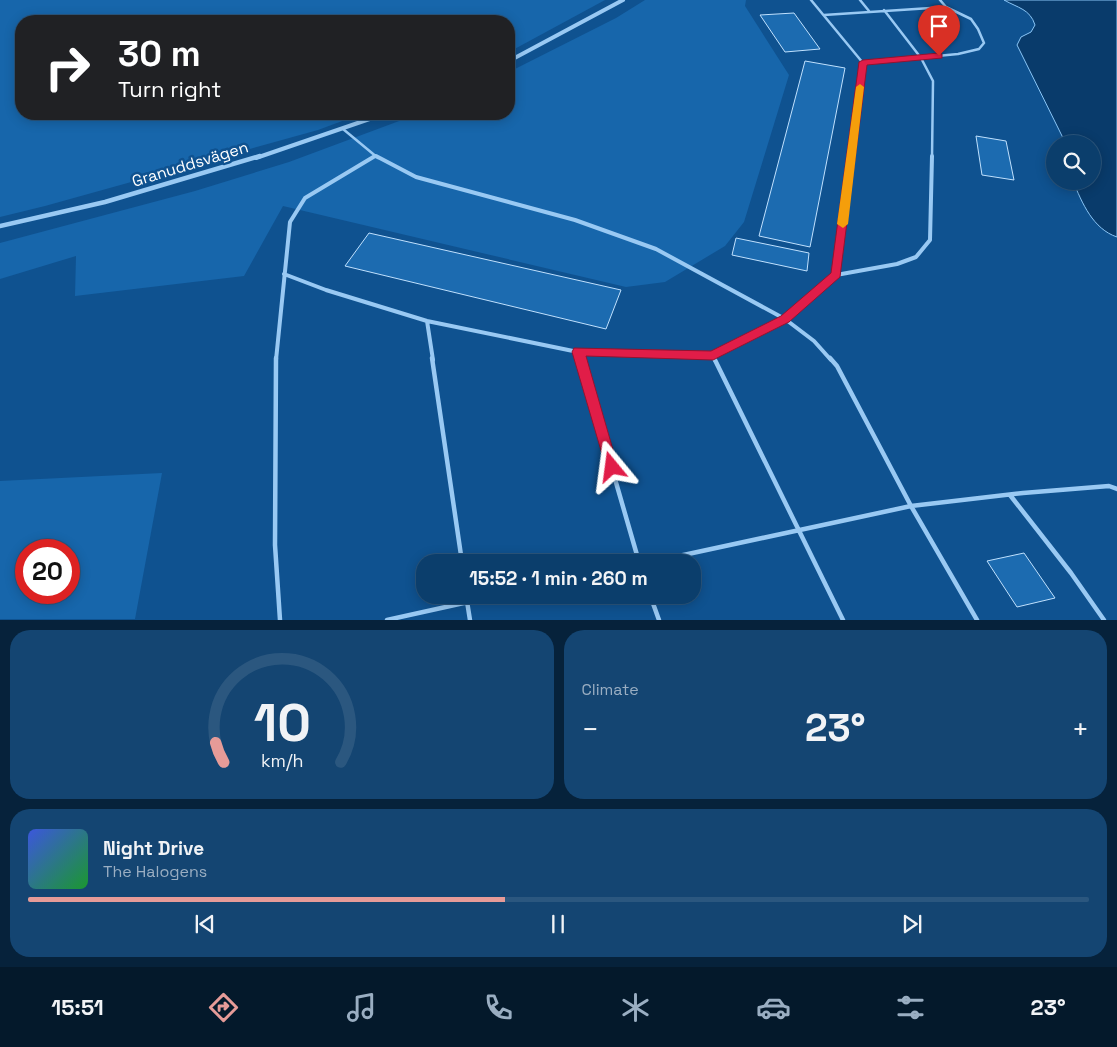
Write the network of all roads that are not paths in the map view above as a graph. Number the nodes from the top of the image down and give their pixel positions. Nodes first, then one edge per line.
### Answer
1 (623, 0) edge
2 (811, 0) edge
3 (860, 0) edge
4 (940, 0) edge
5 (946, 7) junction
6 (884, 10) junction
7 (869, 11) junction
8 (824, 15) junction
9 (515, 58) edge
10 (921, 58) junction
11 (863, 62) junction
12 (368, 120) edge
13 (343, 129) junction
14 (375, 156) junction
15 (0, 226) edge
16 (284, 274) junction
17 (836, 274) junction
18 (785, 319) junction
19 (427, 321) junction
20 (578, 352) junction
21 (713, 356) junction
22 (1117, 489) edge
23 (1010, 495) junction
24 (911, 506) junction
25 (799, 531) junction
26 (461, 554) edge
27 (637, 554) edge
28 (689, 554) edge
29 (458, 604) edge
30 (467, 604) edge
31 (653, 604) edge
32 (280, 620) edge
33 (387, 620) edge
34 (470, 620) edge
35 (659, 620) edge
36 (842, 620) edge
37 (977, 620) edge
38 (1104, 620) edge

1 - 9 street
2 - 8 lane
3 - 7 lane
4 - 5 lane
5 - 6 lane
5 - 10 lane
6 - 7 lane
6 - 10 lane
7 - 8 lane
8 - 11 lane
10 - 11 lane
10 - 17 lane
11 - 17 lane
12 - 13 street, Granuddsvägen
13 - 14 lane
13 - 15 street, Granuddsvägen
14 - 16 lane
14 - 18 lane
16 - 19 lane
16 - 32 lane
17 - 18 lane
18 - 21 lane
18 - 24 lane
19 - 20 lane
19 - 26 lane
20 - 21 lane
20 - 27 lane
21 - 25 lane
22 - 23 lane
23 - 24 lane
23 - 38 lane
24 - 25 lane
24 - 37 lane
25 - 28 lane
25 - 36 lane
29 - 33 lane
30 - 34 lane
31 - 35 lane

